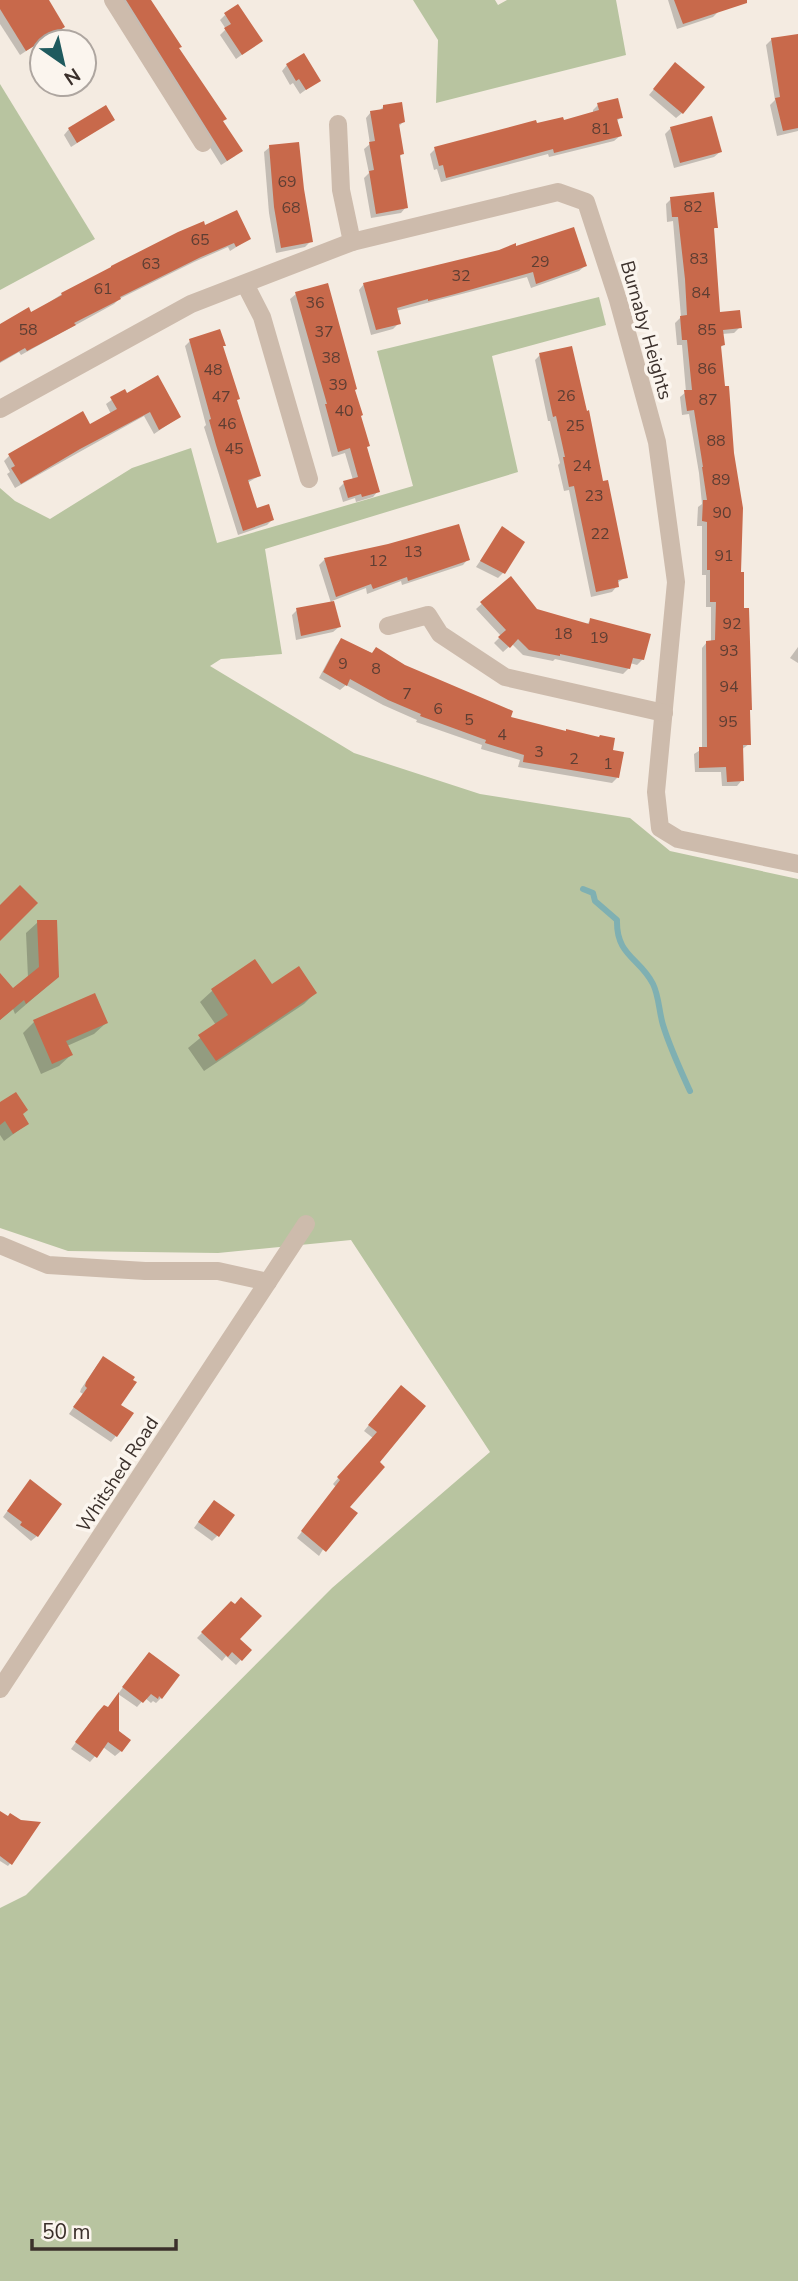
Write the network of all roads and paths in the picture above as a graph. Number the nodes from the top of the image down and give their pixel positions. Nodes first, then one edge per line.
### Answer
1 (113, 0) edge
2 (338, 124) dead end
3 (202, 143) dead end
4 (352, 242) junction
5 (245, 284) junction
6 (0, 409) edge
7 (309, 479) dead end
8 (388, 626) dead end
9 (664, 713) junction
10 (798, 864) edge
11 (306, 1224) dead end
12 (0, 1245) edge
13 (268, 1282) junction
14 (0, 1689) edge

1 - 3 street
2 - 4 street
4 - 5 street, Burnaby Heights
4 - 9 street, Burnaby Heights
5 - 6 street, Burnaby Heights
5 - 7 street
8 - 9 street
9 - 10 street, Burnaby Heights
11 - 13 street, Whitshed Road
12 - 13 street
13 - 14 street, Whitshed Road

